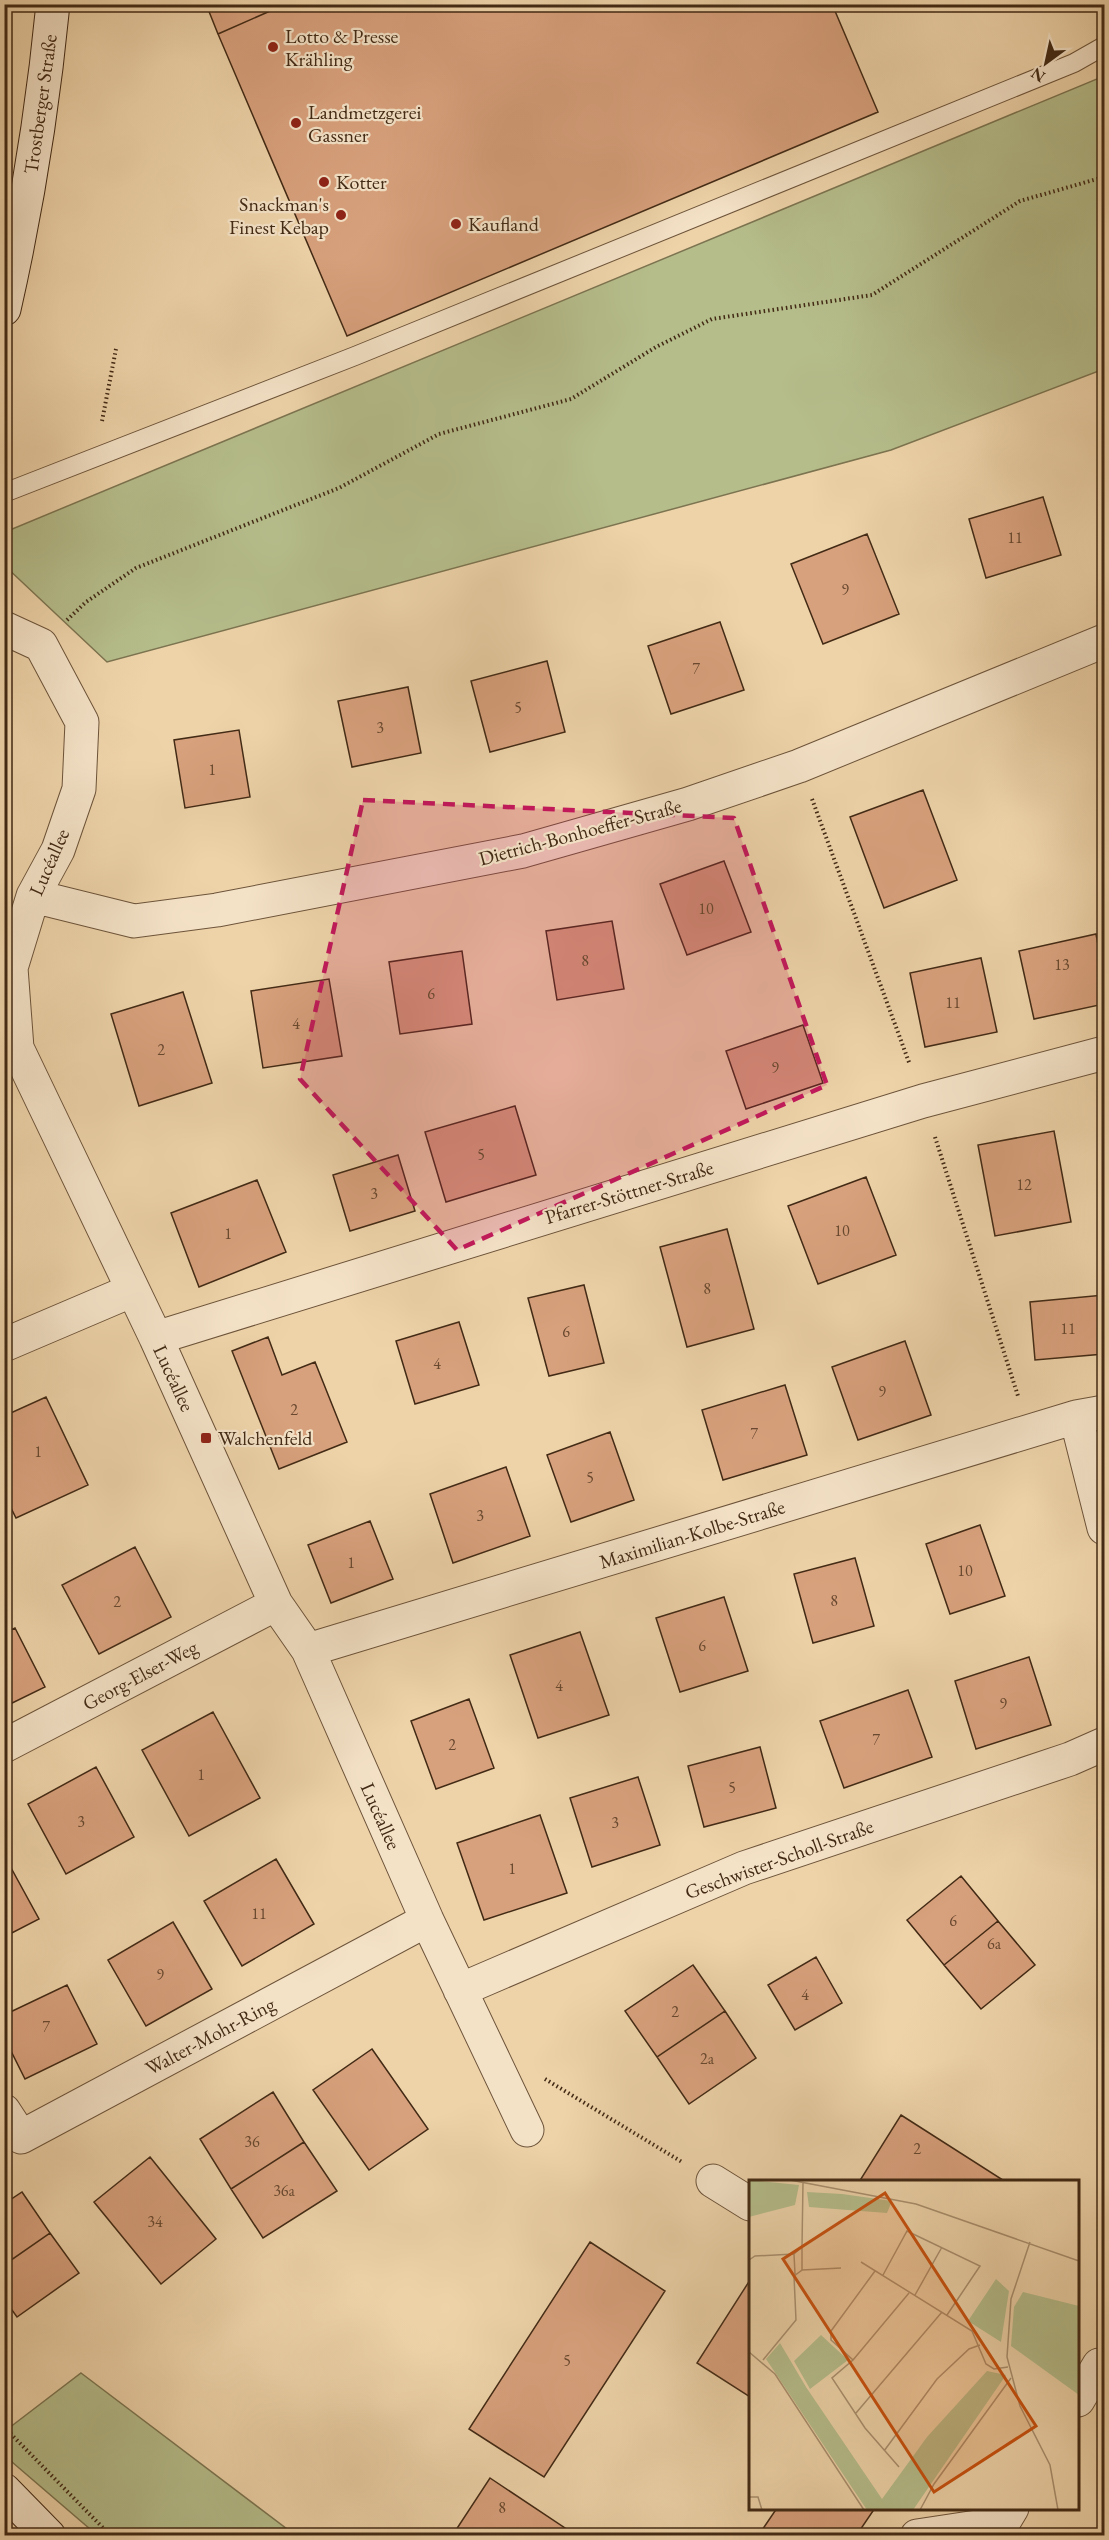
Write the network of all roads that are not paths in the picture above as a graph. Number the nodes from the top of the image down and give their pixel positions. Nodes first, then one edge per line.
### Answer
1 (53, 4) edge
2 (1104, 46) edge
3 (4, 309) edge
4 (4, 493) edge
5 (4, 628) edge
6 (1104, 641) edge
7 (33, 896) junction
8 (1104, 1053) edge
9 (133, 1290) junction
10 (156, 1338) junction
11 (4, 1345) edge
12 (1090, 1414) edge
13 (1104, 1528) edge
14 (276, 1604) junction
15 (308, 1650) junction
16 (1104, 1744) edge
17 (4, 1746) edge
18 (427, 1920) junction
19 (460, 1990) junction
20 (4, 2111) edge
21 (527, 2130) dead end
22 (713, 2181) road end
23 (749, 2203) edge
24 (1093, 2366) edge
25 (1079, 2396) edge
26 (4, 2490) edge
27 (927, 2510) edge
28 (1012, 2522) edge
29 (49, 2535) edge
30 (910, 2535) edge
31 (917, 2535) edge

1 - 3 street, Trostberger Straße
2 - 4 lane
5 - 7 street, Lucéallee
6 - 7 street, Dietrich-Bonhoeffer-Straße
7 - 9 street, Lucéallee
8 - 10 street, Pfarrer-Stöttner-Straße
9 - 10 street, Lucéallee
9 - 11 street
10 - 14 street, Lucéallee
12 - 13 street
12 - 15 street, Maximilian-Kolbe-Straße
14 - 15 street, Lucéallee
14 - 17 street, Georg-Elser-Weg
15 - 18 street, Lucéallee
16 - 19 street, Geschwister-Scholl-Straße
18 - 19 street, Lucéallee
18 - 20 street, Walter-Mohr-Ring
19 - 21 street, Lucéallee
22 - 23 street
24 - 25 street
26 - 29 street
27 - 30 street
28 - 31 street

